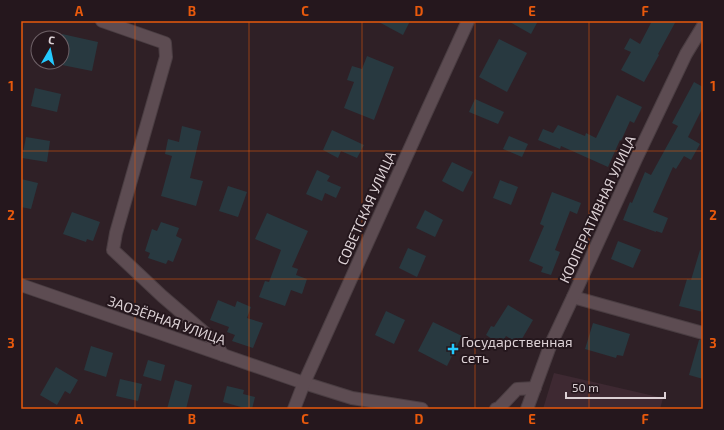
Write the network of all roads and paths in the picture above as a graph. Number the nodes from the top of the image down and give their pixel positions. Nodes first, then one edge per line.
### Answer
1 (102, 21) edge
2 (468, 21) edge
3 (703, 26) edge
4 (21, 285) edge
5 (573, 297) junction
6 (703, 333) edge
7 (223, 355) junction
8 (304, 383) junction
9 (535, 388) junction
10 (294, 409) edge
11 (422, 409) edge
12 (496, 409) edge
13 (527, 409) edge

1 - 7 street
2 - 8 street, СОВЕТСКАЯ УЛИЦА
3 - 5 street, КООПЕРАТИВНАЯ УЛИЦА
4 - 7 street, ЗАОЗЁРНАЯ УЛИЦА
5 - 6 street
5 - 9 street, КООПЕРАТИВНАЯ УЛИЦА
7 - 8 street, ЗАОЗЁРНАЯ УЛИЦА
8 - 10 street, СОВЕТСКАЯ УЛИЦА
8 - 11 street, ЗАОЗЁРНАЯ УЛИЦА
9 - 12 street
9 - 13 street, КООПЕРАТИВНАЯ УЛИЦА

